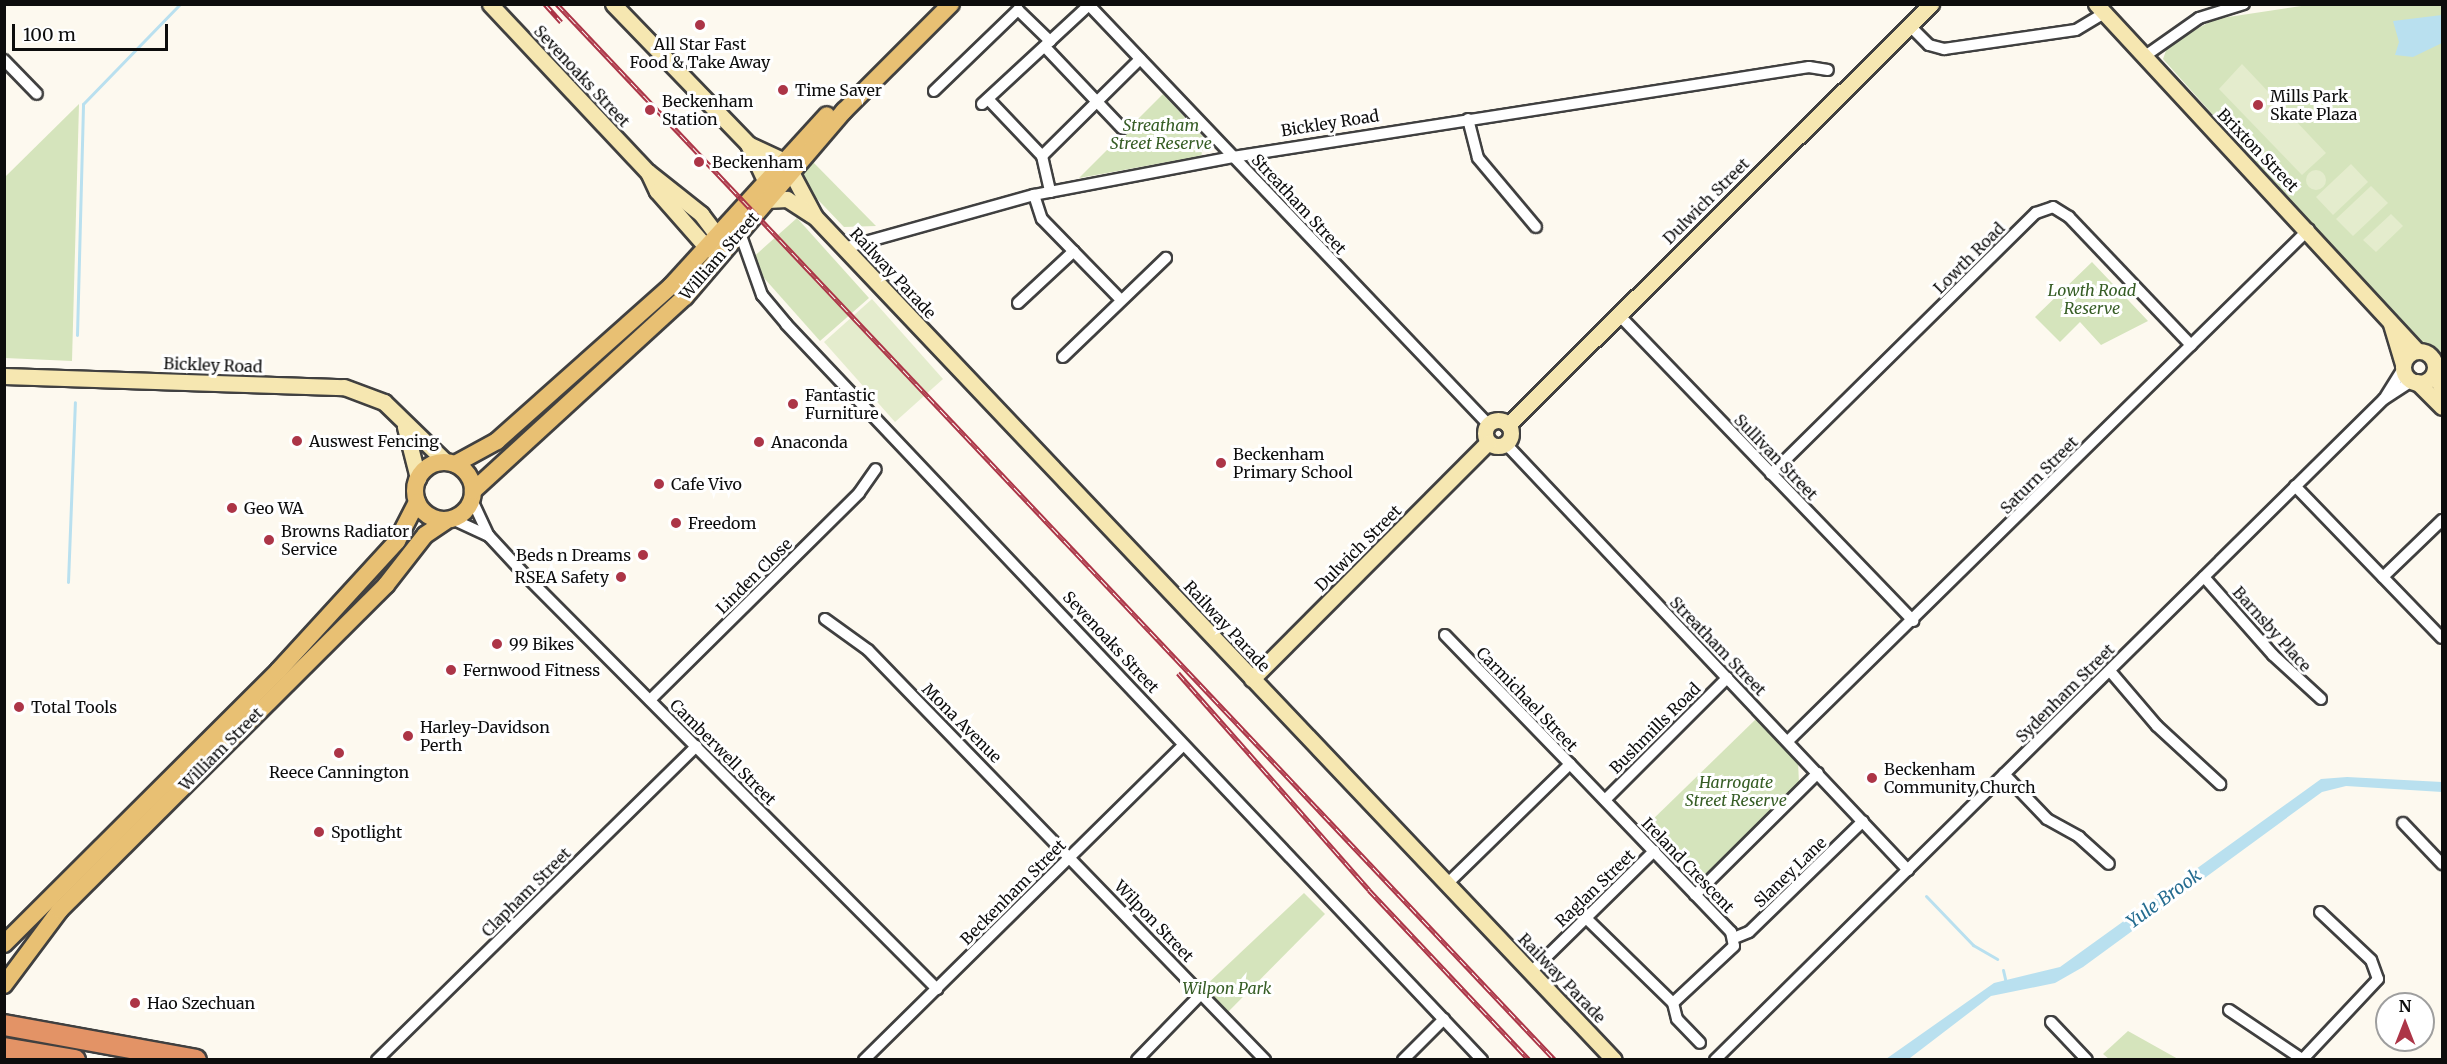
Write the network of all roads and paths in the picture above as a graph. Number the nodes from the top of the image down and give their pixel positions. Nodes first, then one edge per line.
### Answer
1 (490, 4) edge
2 (613, 4) edge
3 (938, 4) edge
4 (951, 4) edge
5 (1931, 4) edge
6 (2244, 4) edge
7 (1089, 5) edge
8 (2100, 9) edge
9 (1910, 26) junction
10 (1047, 44) junction
11 (2145, 56) junction
12 (1140, 59) junction
13 (4, 60) edge
14 (1828, 70) dead end
15 (934, 91) dead end
16 (37, 93) dead end
17 (1098, 103) junction
18 (1468, 119) junction
19 (1122, 128) dead end
20 (748, 144) junction
21 (1042, 156) junction
22 (1233, 157) junction
23 (786, 166) junction
24 (648, 172) junction
25 (764, 179) junction
26 (1050, 192) junction
27 (1034, 195) junction
28 (767, 200) junction
29 (815, 217) junction
30 (1536, 227) dead end
31 (2309, 229) junction
32 (718, 233) junction
33 (740, 233) junction
34 (707, 248) junction
35 (844, 248) junction
36 (1074, 251) junction
37 (725, 252) junction
38 (1166, 258) dead end
39 (1121, 300) junction
40 (1018, 303) dead end
41 (1618, 314) junction
42 (2391, 324) junction
43 (2191, 345) junction
44 (2417, 351) junction
45 (1063, 357) dead end
46 (2434, 373) junction
47 (2409, 374) junction
48 (4, 376) edge
49 (2442, 389) edge
50 (2442, 407) edge
51 (1488, 424) junction
52 (1508, 425) junction
53 (405, 427) junction
54 (1488, 442) junction
55 (1506, 444) junction
56 (450, 463) junction
57 (876, 469) dead end
58 (1771, 474) junction
59 (418, 478) junction
60 (2295, 486) junction
61 (473, 496) junction
62 (417, 502) junction
63 (449, 520) junction
64 (2442, 520) edge
65 (489, 536) junction
66 (2204, 576) junction
67 (2383, 577) junction
68 (825, 619) dead end
69 (1913, 621) junction
70 (1445, 635) dead end
71 (2442, 638) edge
72 (2109, 671) junction
73 (1727, 678) junction
74 (1252, 679) junction
75 (2321, 699) dead end
76 (650, 700) junction
77 (1788, 741) junction
78 (1183, 745) junction
79 (696, 746) junction
80 (1570, 764) junction
81 (1818, 773) junction
82 (2004, 774) junction
83 (2220, 784) dead end
84 (1605, 800) junction
85 (1863, 821) junction
86 (2403, 823) dead end
87 (1654, 851) junction
88 (1072, 856) junction
89 (2109, 864) dead end
90 (2442, 864) edge
91 (1908, 870) junction
92 (1447, 884) junction
93 (1695, 895) junction
94 (2320, 912) dead end
95 (1586, 918) junction
96 (1734, 938) junction
97 (4, 944) edge
98 (1531, 972) junction
99 (4, 985) edge
100 (937, 989) junction
101 (1202, 993) junction
102 (1673, 1003) junction
103 (2229, 1010) dead end
104 (1444, 1019) junction
105 (2051, 1022) dead end
106 (4, 1025) edge
107 (1700, 1043) dead end
108 (4, 1048) edge
109 (75, 1059) edge
110 (196, 1059) edge
111 (377, 1059) edge
112 (864, 1059) edge
113 (1137, 1059) edge
114 (1265, 1059) edge
115 (1403, 1059) edge
116 (1482, 1059) edge
117 (1614, 1059) edge
118 (1715, 1059) edge
119 (2087, 1059) edge
120 (2302, 1059) edge

1 - 24 street, Sevenoaks Street
2 - 20 street
3 - 23 main road, William Street
4 - 23 main road, William Street
5 - 9 street, Dulwich Street
6 - 11 street
7 - 10 street
7 - 12 street, Streatham Street
8 - 9 street
8 - 11 street, Brixton Street
9 - 41 street, Dulwich Street
10 - 15 street
10 - 17 street
10 - 21 street
11 - 31 street, Brixton Street
12 - 17 street
12 - 22 street, Streatham Street
13 - 16 street
14 - 18 street, Bickley Road
17 - 19 street
17 - 21 street
18 - 22 street, Bickley Road
18 - 30 street
20 - 23 street
20 - 25 street
21 - 26 street
22 - 26 street, Bickley Road
22 - 51 street, Streatham Street
23 - 25 main road, William Street
23 - 28 main road, William Street
23 - 29 street, Railway Parade
24 - 32 street, Sevenoaks Street
24 - 34 street, Sevenoaks Street
25 - 32 main road, William Street
26 - 27 street, Bickley Road
27 - 35 street, Bickley Road
27 - 36 street
28 - 29 street, Railway Parade
28 - 33 main road, William Street
29 - 35 street, Railway Parade
31 - 42 street, Brixton Street
31 - 43 street, Saturn Street
32 - 34 main road, William Street
32 - 37 street, Sevenoaks Street
33 - 37 main road, William Street
33 - 78 street, Sevenoaks Street
34 - 37 street, Sevenoaks Street
34 - 56 main road, William Street
35 - 74 street, Railway Parade
36 - 39 street
36 - 40 street
37 - 61 main road, William Street
38 - 39 street
39 - 45 street
41 - 52 street, Dulwich Street
41 - 58 street, Sullivan Street
42 - 44 street, Brixton Street
42 - 47 street, Brixton Street
43 - 58 street, Lowth Road
43 - 69 street, Saturn Street
44 - 46 street, Brixton Street
44 - 47 street
46 - 47 street
46 - 49 street, Brixton Street
47 - 50 street, Brixton Street
47 - 60 street, Sydenham Street
48 - 53 street, Bickley Road
51 - 52 street
51 - 54 street
52 - 55 street
53 - 56 street, Bickley Road
53 - 59 street, Bickley Road
54 - 55 street
54 - 74 street, Dulwich Street
55 - 73 street, Streatham Street
56 - 59 main road
56 - 61 main road
57 - 76 street, Linden Close
58 - 69 street, Sullivan Street
59 - 62 main road
60 - 66 street, Sydenham Street
60 - 67 street
61 - 63 main road
61 - 65 street, Camberwell Street
62 - 63 main road
62 - 97 main road, William Street
63 - 65 street, Camberwell Street
63 - 99 main road, William Street
64 - 67 street
65 - 76 street, Camberwell Street
66 - 72 street, Sydenham Street
66 - 75 street, Barnsby Place
67 - 71 street
68 - 88 street, Mona Avenue
69 - 77 street, Saturn Street
70 - 80 street, Carmichael Street
72 - 82 street, Sydenham Street
72 - 83 street
73 - 77 street, Streatham Street
73 - 84 street, Bushmills Road
74 - 92 street, Railway Parade
76 - 79 street, Camberwell Street
77 - 81 street, Streatham Street
78 - 88 street, Beckenham Street
78 - 104 street, Sevenoaks Street
79 - 100 street, Camberwell Street
79 - 111 street, Clapham Street
80 - 84 street, Ireland Crescent
80 - 92 street, Carmichael Street
81 - 85 street, Streatham Street
81 - 93 street
82 - 89 street
82 - 91 street, Sydenham Street
84 - 87 street, Ireland Crescent
85 - 91 street, Streatham Street
85 - 96 street, Slaney Lane
86 - 90 street
87 - 93 street, Ireland Crescent
87 - 95 street, Raglan Street
88 - 100 street, Beckenham Street
88 - 101 street, Wilpon Street
91 - 118 street, Sydenham Street
92 - 98 street, Railway Parade
93 - 96 street, Ireland Crescent
94 - 120 street
95 - 98 street, Raglan Street
95 - 102 street
96 - 102 street, Ireland Crescent
98 - 117 street, Railway Parade
100 - 112 street, Beckenham Street
101 - 113 street
101 - 114 street, Wilpon Street
102 - 107 street
103 - 120 street
104 - 115 street
104 - 116 street, Sevenoaks Street
105 - 119 street
106 - 110 highway
108 - 109 highway

